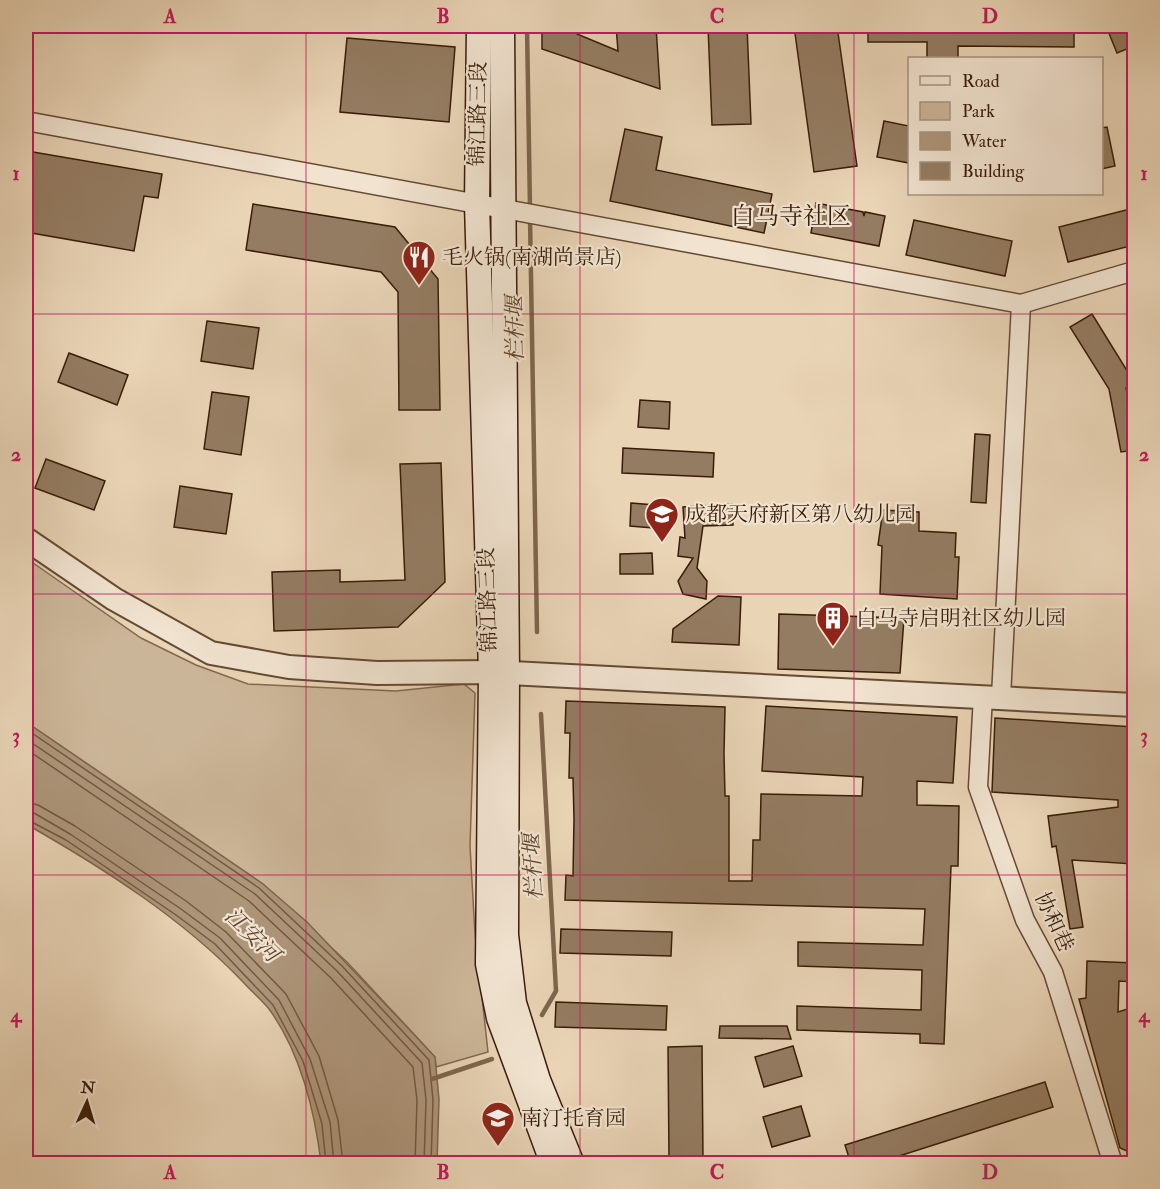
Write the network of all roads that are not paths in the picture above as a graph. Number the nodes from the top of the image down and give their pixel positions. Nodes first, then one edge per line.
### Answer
1 (479, 26) edge
2 (502, 26) edge
3 (26, 121) edge
4 (477, 204) junction
5 (521, 212) junction
6 (1134, 271) edge
7 (1021, 304) junction
8 (26, 539) edge
9 (499, 673) junction
10 (992, 697) junction
11 (1134, 705) edge
12 (553, 1164) edge
13 (572, 1164) edge
14 (1113, 1164) edge

1 - 4 main road, 锦江路三段
2 - 5 main road, 锦江路三段
3 - 4 street
4 - 5 street
4 - 9 main road, 锦江路三段
5 - 7 street
5 - 9 main road, 锦江路三段
6 - 7 street
7 - 10 street, 协和巷
8 - 9 street
9 - 10 street
9 - 12 main road, 锦江路三段
9 - 13 main road, 锦江路三段
10 - 11 street
10 - 14 street, 协和巷

